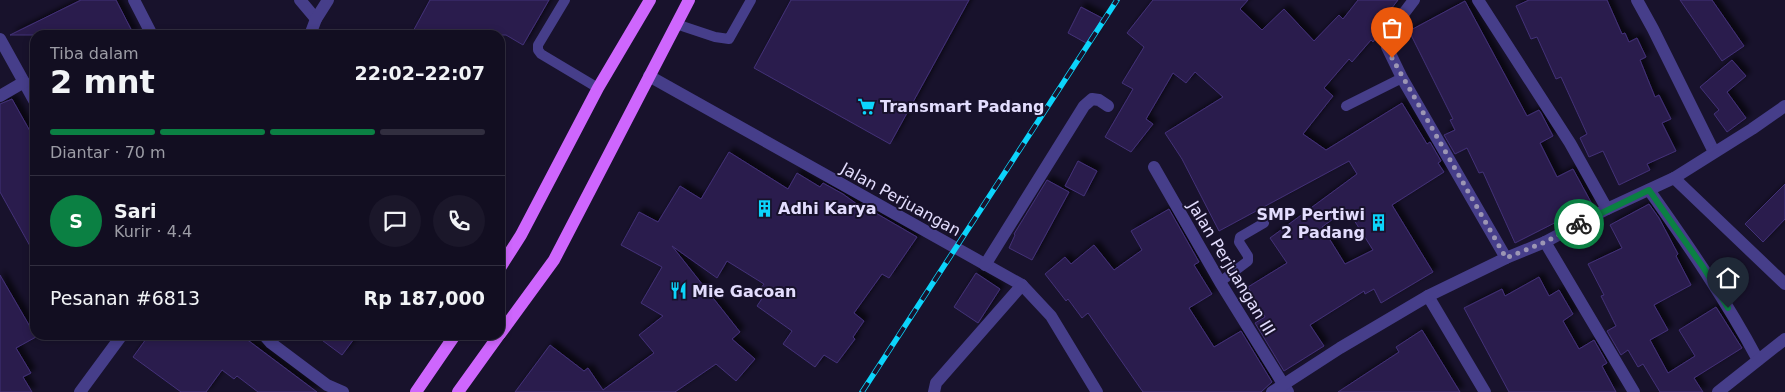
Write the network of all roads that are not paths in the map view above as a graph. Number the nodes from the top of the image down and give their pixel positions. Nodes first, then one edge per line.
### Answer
1 (134, 0) edge
2 (300, 0) edge
3 (328, 0) edge
4 (565, 0) edge
5 (650, 0) edge
6 (689, 0) edge
7 (751, 0) edge
8 (1414, 0) edge
9 (1478, 0) edge
10 (1637, 0) edge
11 (316, 19) junction
12 (676, 24) junction
13 (149, 30) edge
14 (312, 30) edge
15 (0, 39) edge
16 (649, 76) junction
17 (1402, 78) junction
18 (24, 82) junction
19 (598, 88) junction
20 (30, 93) edge
21 (0, 96) edge
22 (1108, 106) dead end
23 (1346, 106) dead end
24 (1785, 106) edge
25 (1714, 152) junction
26 (1154, 168) dead end
27 (1674, 178) junction
28 (1649, 190) junction
29 (1607, 209) junction
30 (1264, 223) dead end
31 (1545, 242) junction
32 (1506, 258) junction
33 (505, 260) edge
34 (985, 265) junction
35 (1220, 282) junction
36 (1785, 284) edge
37 (1022, 285) junction
38 (1428, 296) junction
39 (505, 327) edge
40 (1785, 339) edge
41 (118, 340) edge
42 (268, 340) edge
43 (452, 340) edge
44 (496, 340) edge
45 (1758, 360) junction
46 (1285, 388) edge
47 (80, 392) edge
48 (343, 392) edge
49 (416, 392) edge
50 (458, 392) edge
51 (934, 392) edge
52 (1097, 392) edge
53 (1272, 392) edge
54 (1485, 392) edge
55 (1634, 392) edge
56 (1718, 392) edge

1 - 13 street
2 - 11 street
3 - 11 street
4 - 19 lane
5 - 19 main road
6 - 12 main road
7 - 12 lane
8 - 17 street
9 - 29 street
10 - 25 street
11 - 14 street
12 - 16 main road
15 - 18 street
16 - 34 street, Jalan Perjuangan
16 - 39 main road
17 - 23 lane
17 - 32 street
18 - 20 street
18 - 21 street
19 - 33 main road
22 - 34 street
24 - 25 street
25 - 27 street
26 - 35 street, Jalan Perjuangan III
27 - 28 street
27 - 36 street
28 - 29 street
28 - 45 street
29 - 31 street
30 - 35 lane
31 - 32 street
31 - 55 street
32 - 38 street
34 - 37 street, Jalan Perjuangan
35 - 46 street, Jalan Perjuangan III
37 - 51 street
37 - 52 street, Jalan Perjuangan
38 - 46 street
38 - 54 street
40 - 45 street
41 - 47 street
42 - 48 street
43 - 49 main road
44 - 50 main road
45 - 56 street
46 - 53 street

